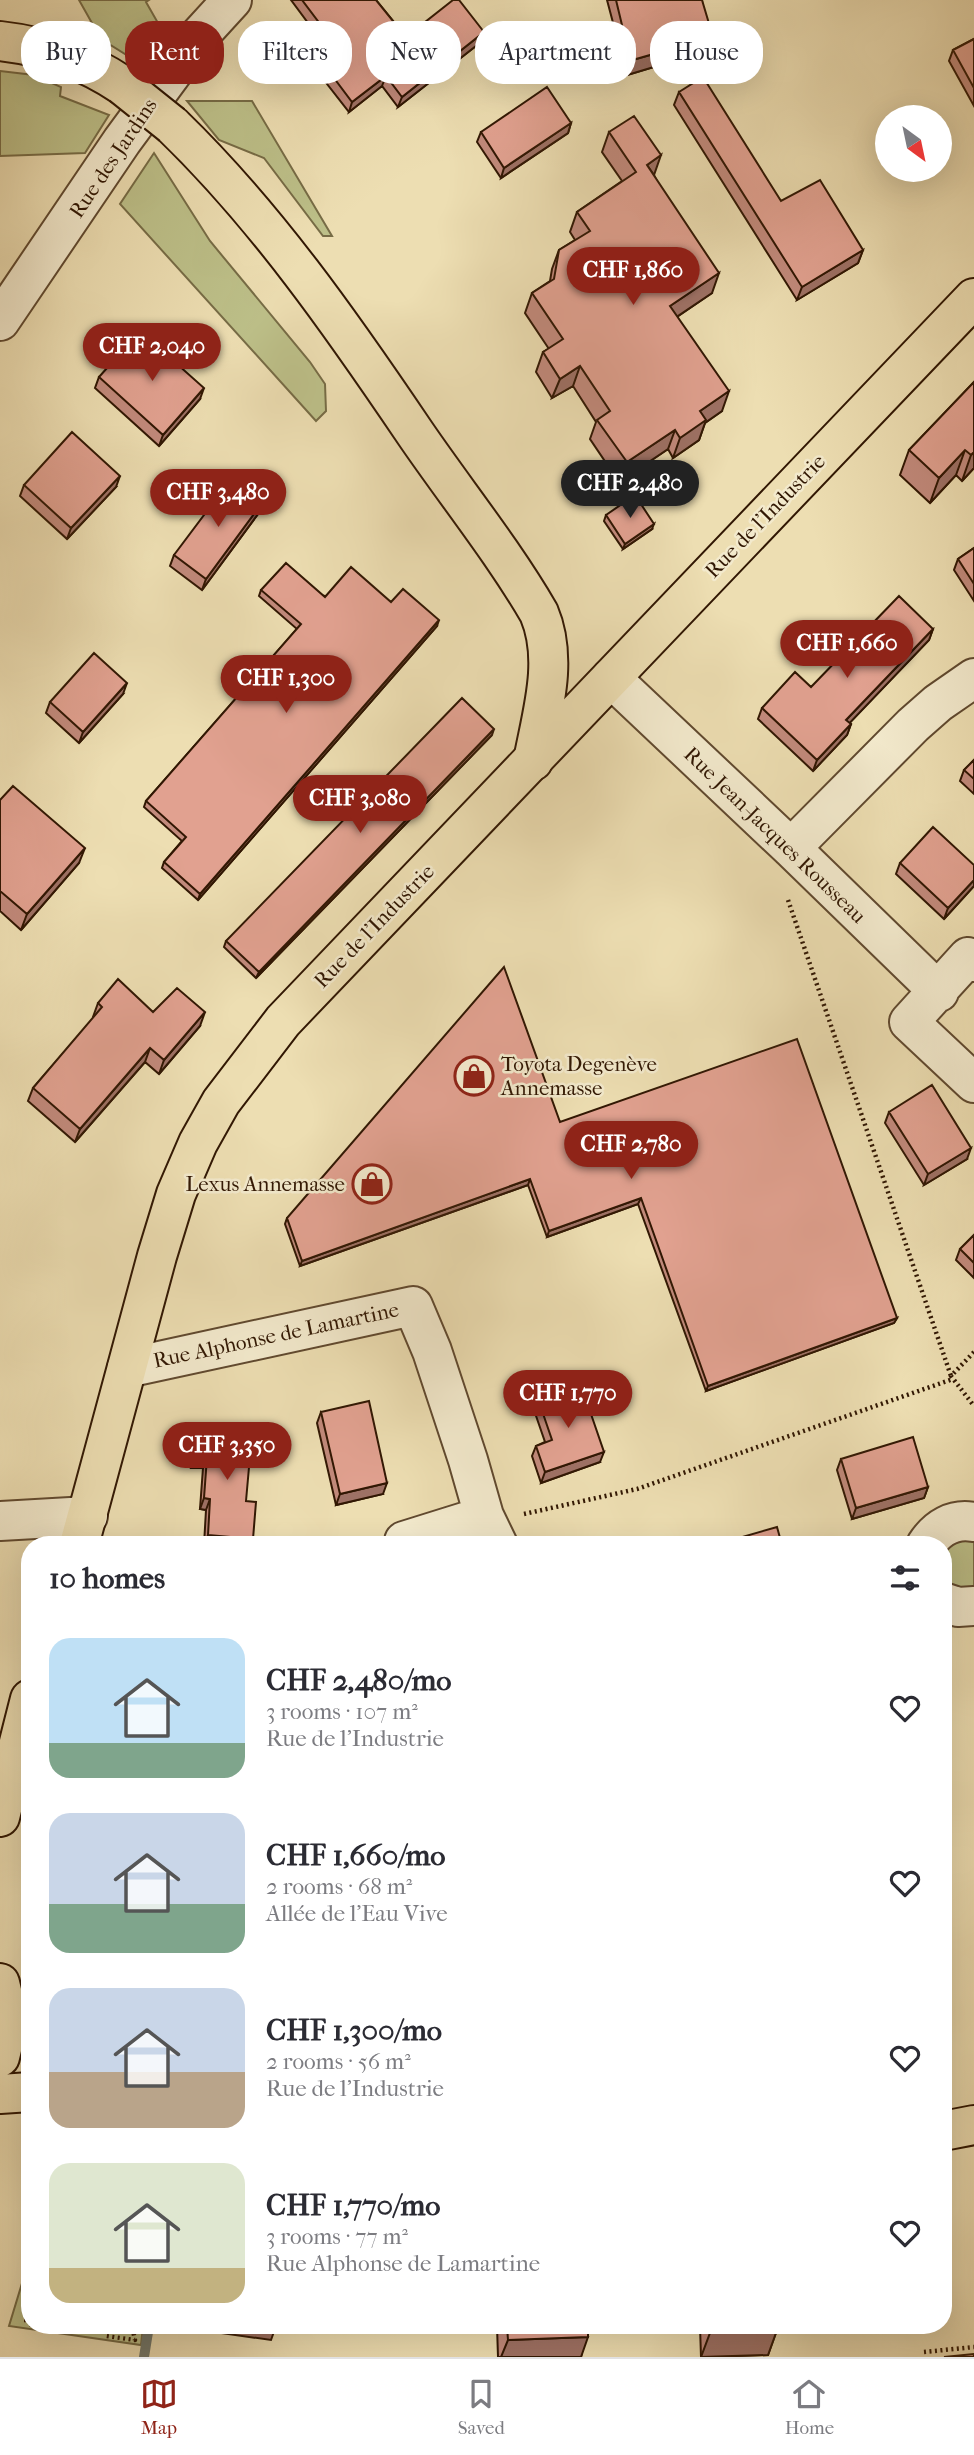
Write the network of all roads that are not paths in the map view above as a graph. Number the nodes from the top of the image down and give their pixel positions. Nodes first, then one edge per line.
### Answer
1 (232, 0) edge
2 (0, 41) edge
3 (974, 298) edge
4 (0, 321) edge
5 (611, 678) junction
6 (974, 678) edge
7 (533, 761) junction
8 (791, 848) junction
9 (974, 962) edge
10 (939, 992) junction
11 (974, 1083) edge
12 (127, 1368) junction
13 (0, 1521) edge
14 (974, 1522) edge
15 (490, 1528) edge
16 (83, 1530) edge
17 (437, 1536) edge
18 (933, 1536) edge
19 (952, 1605) edge
20 (974, 1606) edge
21 (21, 1717) edge
22 (21, 1730) edge
23 (0, 1759) edge
24 (0, 1817) edge
25 (11, 1997) edge
26 (0, 2057) edge
27 (21, 2093) edge
28 (0, 2094) edge
29 (974, 2125) edge
30 (952, 2129) edge

1 - 4 street, Rue des Jardins
2 - 7 main road, bridge
3 - 5 main road, Rue de l'Industrie
5 - 7 main road, Rue de l'Industrie
5 - 8 street, Rue Jean-Jacques Rousseau
6 - 8 street
7 - 12 main road, Rue de l'Industrie
8 - 10 street, Rue Jean-Jacques Rousseau
9 - 10 street
10 - 11 street
12 - 15 street, Rue Alphonse de Lamartine
12 - 16 main road, Rue de l'Industrie
13 - 16 street
14 - 18 street
15 - 17 street
19 - 20 street
21 - 23 main road
22 - 24 main road
25 - 26 main road
27 - 28 main road
29 - 30 main road

